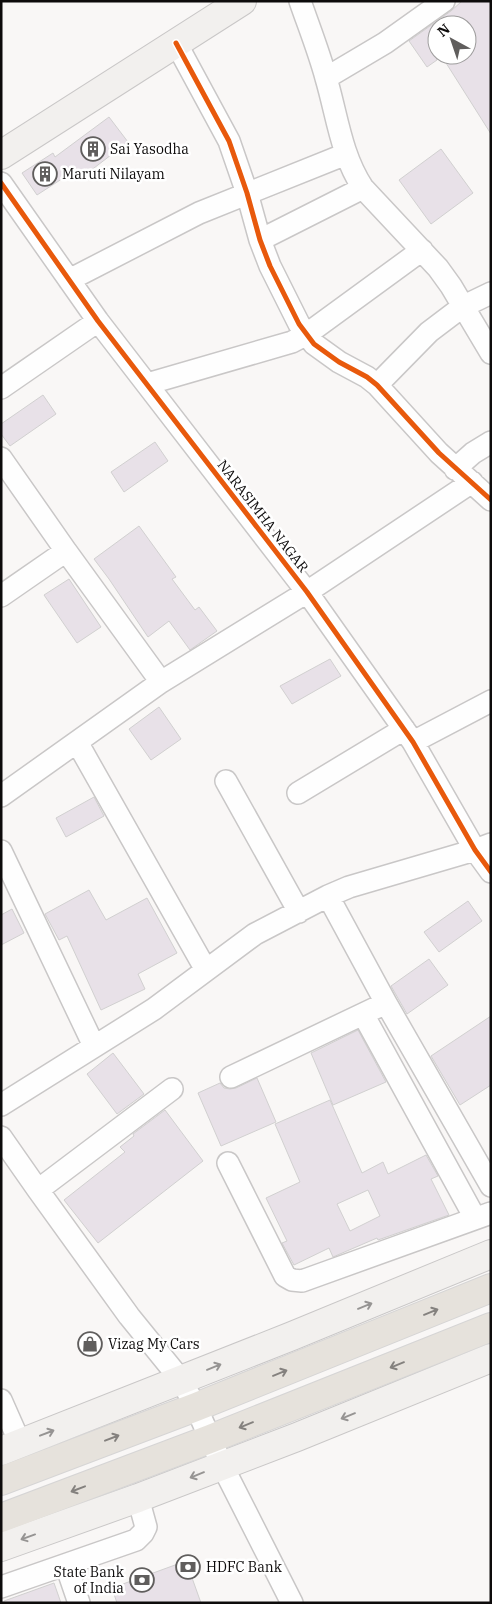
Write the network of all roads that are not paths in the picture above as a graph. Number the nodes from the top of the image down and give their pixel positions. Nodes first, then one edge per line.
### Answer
1 (242, 1) edge
2 (300, 1) edge
3 (444, 1) edge
4 (176, 43) junction
5 (326, 78) junction
6 (1, 154) edge
7 (346, 154) junction
8 (1, 184) edge
9 (363, 188) junction
10 (247, 193) junction
11 (260, 240) junction
12 (422, 250) junction
13 (69, 280) junction
14 (491, 293) edge
15 (462, 307) junction
16 (98, 321) junction
17 (307, 334) junction
18 (491, 353) edge
19 (147, 384) junction
20 (377, 385) junction
21 (1, 388) edge
22 (491, 442) edge
23 (1, 458) edge
24 (455, 468) junction
25 (472, 482) junction
26 (491, 500) edge
27 (66, 550) junction
28 (307, 592) junction
29 (1, 596) edge
30 (161, 682) junction
31 (491, 701) edge
32 (409, 736) junction
33 (77, 742) junction
34 (226, 781) dead end
35 (298, 793) dead end
36 (1, 796) edge
37 (483, 847) edge
38 (1, 851) edge
39 (491, 872) edge
40 (328, 896) junction
41 (299, 912) junction
42 (206, 970) junction
43 (386, 1003) junction
44 (364, 1014) junction
45 (94, 1046) junction
46 (231, 1077) dead end
47 (172, 1089) dead end
48 (1, 1105) edge
49 (1, 1137) edge
50 (228, 1164) dead end
51 (491, 1186) edge
52 (38, 1190) junction
53 (483, 1216) edge
54 (491, 1254) edge
55 (491, 1288) edge
56 (491, 1327) edge
57 (491, 1358) edge
58 (181, 1380) junction
59 (1, 1400) edge
60 (196, 1407) junction
61 (210, 1439) junction
62 (11, 1447) edge
63 (222, 1465) junction
64 (1, 1481) edge
65 (138, 1498) junction
66 (1, 1518) edge
67 (1, 1547) edge
68 (66, 1565) junction
69 (1, 1587) edge
70 (79, 1603) edge
71 (292, 1603) edge

1 - 4 street
2 - 5 street
3 - 5 street
4 - 6 street
4 - 10 street
5 - 7 street
7 - 9 street
7 - 10 street
8 - 13 street, NARASIMHA NAGAR
9 - 11 street
9 - 12 street
10 - 11 street
10 - 13 street
11 - 17 street
12 - 15 street
12 - 17 street
13 - 16 street, NARASIMHA NAGAR
14 - 15 street
15 - 18 street
15 - 20 street
16 - 19 street, NARASIMHA NAGAR
16 - 21 street
17 - 19 street
17 - 20 street
19 - 28 street, NARASIMHA NAGAR
20 - 24 street
22 - 24 street
23 - 27 street
24 - 25 street
25 - 26 street
25 - 28 street
27 - 29 street
27 - 30 street
28 - 30 street
28 - 32 street, NARASIMHA NAGAR
30 - 33 street
31 - 32 street
32 - 35 street
32 - 37 street, NARASIMHA NAGAR
33 - 36 street
33 - 42 street
34 - 41 street
37 - 39 street, NARASIMHA NAGAR
37 - 40 street
38 - 45 street
40 - 41 street
40 - 43 street
41 - 42 street
42 - 45 street
43 - 44 street
43 - 51 street
44 - 46 street
44 - 53 street
45 - 48 street
47 - 52 street
49 - 52 street
50 - 53 street
52 - 58 street
58 -> 54 street
60 -> 55 main road
56 -> 61 main road
57 -> 63 street
58 - 60 street
62 -> 58 street
59 - 62 street
60 - 61 street
64 -> 60 main road
61 - 63 street
61 -> 66 main road
63 -> 65 street
63 - 71 street
65 -> 67 street
65 - 68 street
68 - 69 street
68 - 70 street

